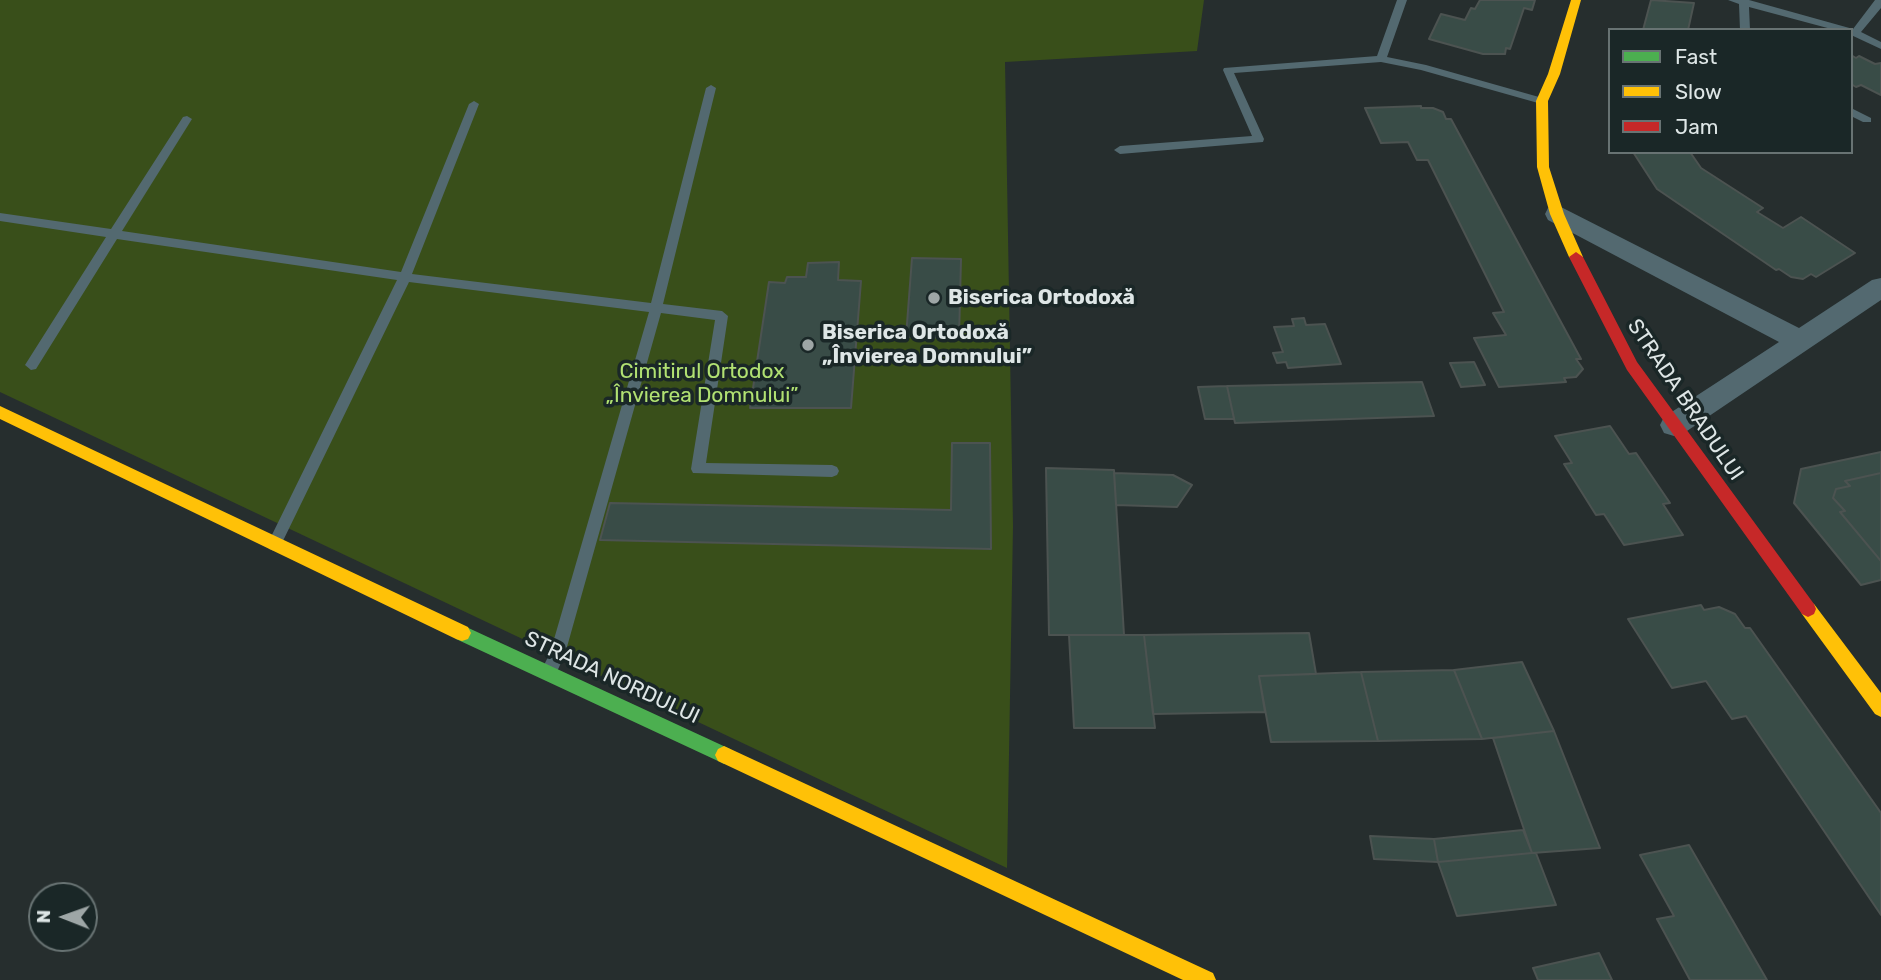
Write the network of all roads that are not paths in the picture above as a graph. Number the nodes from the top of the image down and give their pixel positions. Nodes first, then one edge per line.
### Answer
1 (1402, 0) edge
2 (1576, 0) edge
3 (1880, 0) edge
4 (1740, 1) edge
5 (1745, 28) edge
6 (1841, 28) edge
7 (1853, 29) edge
8 (1853, 32) edge
9 (1881, 46) edge
10 (1381, 59) junction
11 (712, 88) dead end
12 (1542, 102) junction
13 (474, 104) dead end
14 (1853, 112) edge
15 (187, 119) dead end
16 (1867, 120) dead end
17 (1120, 150) dead end
18 (1557, 214) junction
19 (0, 217) edge
20 (115, 232) junction
21 (405, 277) junction
22 (1881, 288) edge
23 (656, 308) junction
24 (1799, 340) junction
25 (32, 365) dead end
26 (0, 412) edge
27 (1674, 425) junction
28 (832, 471) dead end
29 (274, 545) junction
30 (549, 671) junction
31 (1881, 708) edge
32 (1206, 980) edge

1 - 10 lane
2 - 12 street, STRADA BRADULUI
3 - 7 lane
4 - 5 lane
4 - 6 lane
8 - 9 lane
10 - 12 lane
10 - 17 lane
11 - 23 lane
12 - 18 street, STRADA BRADULUI
13 - 21 lane
14 - 16 lane
15 - 20 lane
18 - 24 street
18 - 27 street, STRADA BRADULUI
19 - 20 lane
20 - 21 lane
20 - 25 lane
21 - 23 lane
21 - 29 lane
22 - 24 street
23 - 28 lane
23 - 30 lane
24 - 27 street
26 - 29 street, STRADA NORDULUI
27 - 31 street, STRADA BRADULUI
29 - 30 street, STRADA NORDULUI
30 - 32 street, STRADA NORDULUI

